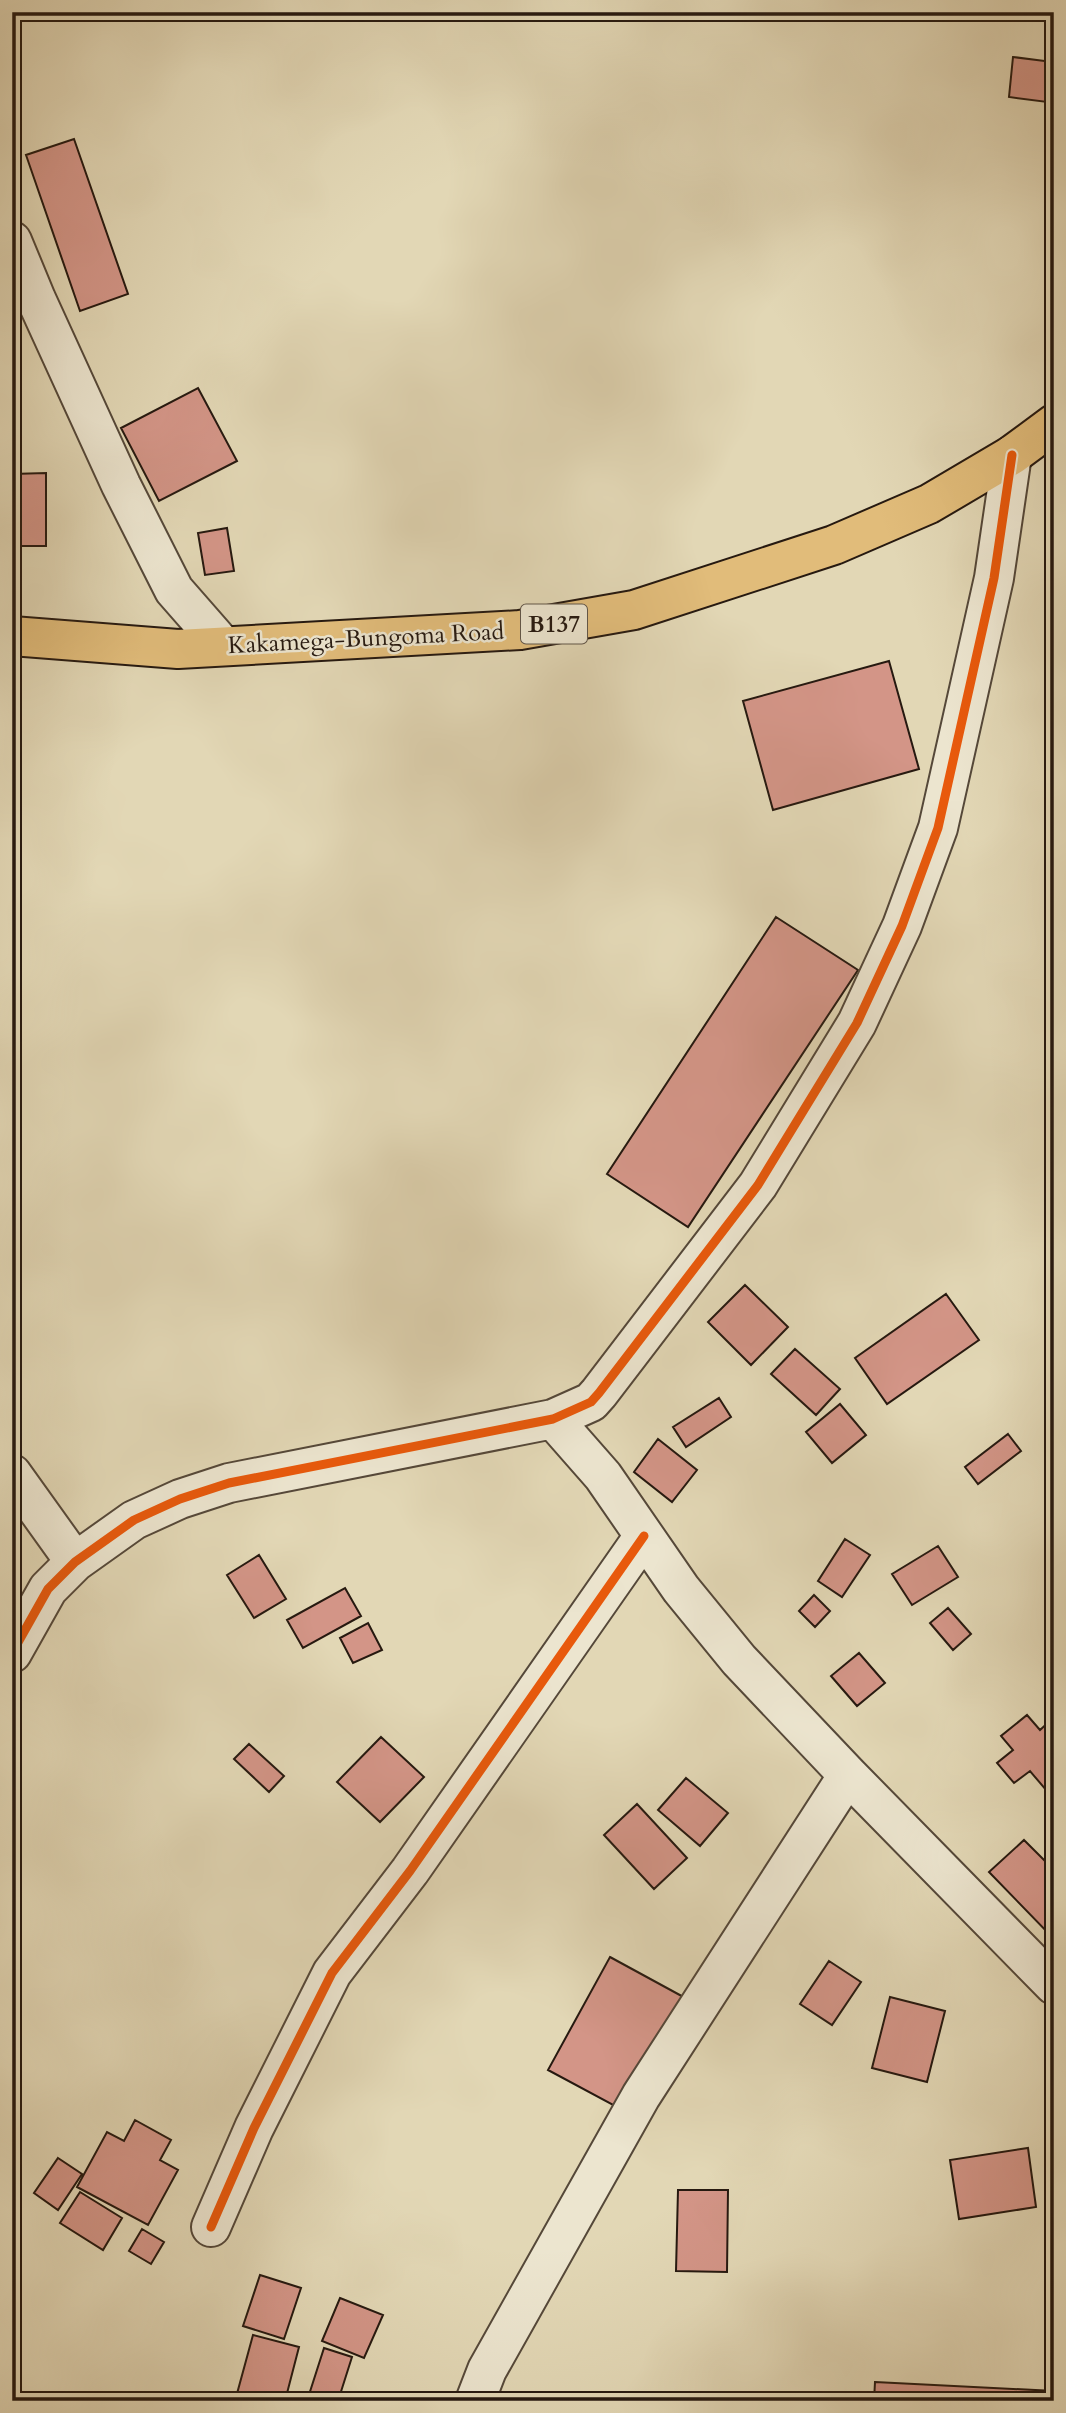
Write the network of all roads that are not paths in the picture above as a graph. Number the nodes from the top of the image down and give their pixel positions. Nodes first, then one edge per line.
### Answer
1 (12, 241) edge
2 (1054, 424) edge
3 (1012, 455) junction
4 (12, 636) edge
5 (223, 646) junction
6 (553, 1419) junction
7 (12, 1474) edge
8 (644, 1536) junction
9 (75, 1562) junction
10 (12, 1653) edge
11 (848, 1776) junction
12 (1054, 1985) edge
13 (211, 2227) dead end
14 (475, 2401) edge

1 - 5 street
2 - 3 main road, Kakamega-Bungoma Road / B137
3 - 5 main road, Kakamega-Bungoma Road / B137
3 - 6 street
4 - 5 main road, Kakamega-Bungoma Road / B137
6 - 8 street
6 - 9 street
7 - 9 street
8 - 11 street
8 - 13 street
9 - 10 street
11 - 12 street
11 - 14 street

